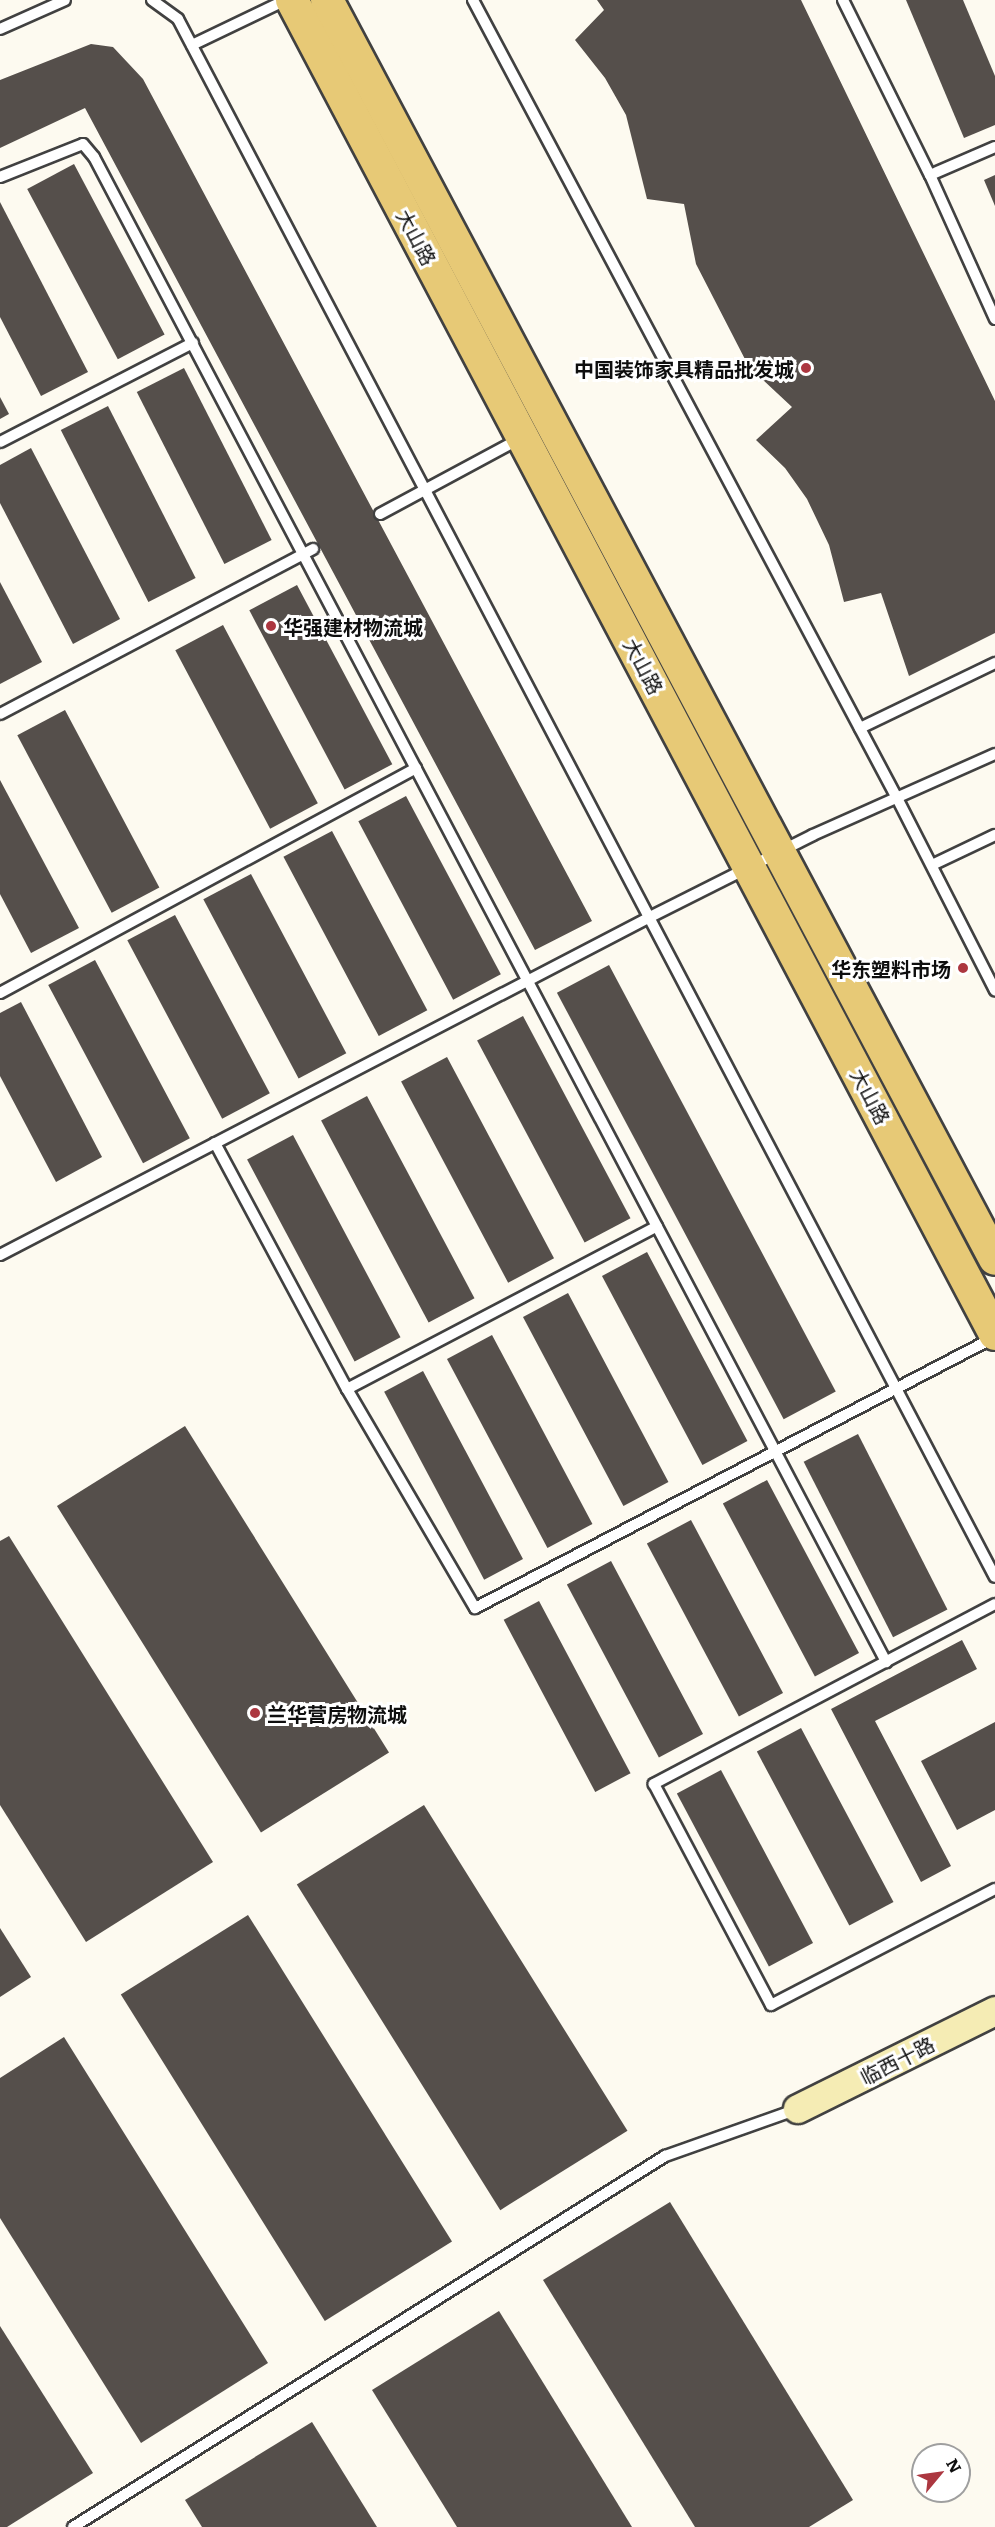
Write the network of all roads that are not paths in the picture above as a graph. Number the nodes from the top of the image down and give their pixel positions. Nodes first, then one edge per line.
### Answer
1 (65, 0) edge
2 (152, 0) edge
3 (286, 0) edge
4 (292, 0) edge
5 (327, 0) edge
6 (473, 0) edge
7 (843, 0) edge
8 (0, 29) edge
9 (192, 45) junction
10 (995, 147) edge
11 (930, 175) junction
12 (0, 177) edge
13 (995, 320) edge
14 (193, 343) junction
15 (522, 437) junction
16 (0, 442) edge
17 (426, 490) junction
18 (380, 514) dead end
19 (313, 549) dead end
20 (301, 555) junction
21 (995, 663) edge
22 (0, 714) edge
23 (860, 728) junction
24 (995, 754) edge
25 (416, 768) junction
26 (897, 798) junction
27 (995, 835) edge
28 (782, 853) junction
29 (932, 865) junction
30 (752, 868) junction
31 (650, 917) junction
32 (529, 980) junction
33 (995, 990) edge
34 (0, 993) edge
35 (215, 1143) junction
36 (657, 1226) junction
37 (0, 1255) edge
38 (995, 1259) edge
39 (995, 1335) edge
40 (897, 1387) junction
41 (346, 1389) junction
42 (776, 1450) junction
43 (995, 1577) edge
44 (995, 1604) edge
45 (886, 1662) junction
46 (995, 1889) edge
47 (995, 2011) edge
48 (798, 2109) joint
49 (73, 2527) edge

1 - 8 lane
2 - 9 lane
3 - 9 lane
4 - 15 main road, 大山路
5 - 28 main road, 大山路
6 - 23 lane
7 - 11 lane
9 - 17 lane
10 - 11 lane
11 - 13 lane
12 - 14 lane
14 - 16 lane
14 - 20 lane
15 - 17 lane
15 - 30 main road, 大山路
17 - 18 lane
17 - 31 lane
19 - 20 lane
20 - 22 lane
20 - 25 lane
21 - 23 lane
23 - 26 lane
24 - 26 lane
25 - 32 lane
25 - 34 lane
26 - 28 lane
26 - 29 lane
27 - 29 lane
28 - 30 lane
28 - 38 main road, 大山路
29 - 33 lane
30 - 31 lane
30 - 39 main road, 大山路
31 - 32 lane
31 - 40 lane
32 - 35 lane
32 - 36 lane
35 - 37 lane
35 - 41 lane
36 - 41 lane
36 - 42 lane
39 - 40 lane
40 - 42 lane
40 - 43 lane
41 - 42 lane
42 - 45 lane
44 - 45 lane
45 - 46 lane
47 - 48 street, 临西十路
48 - 49 lane

